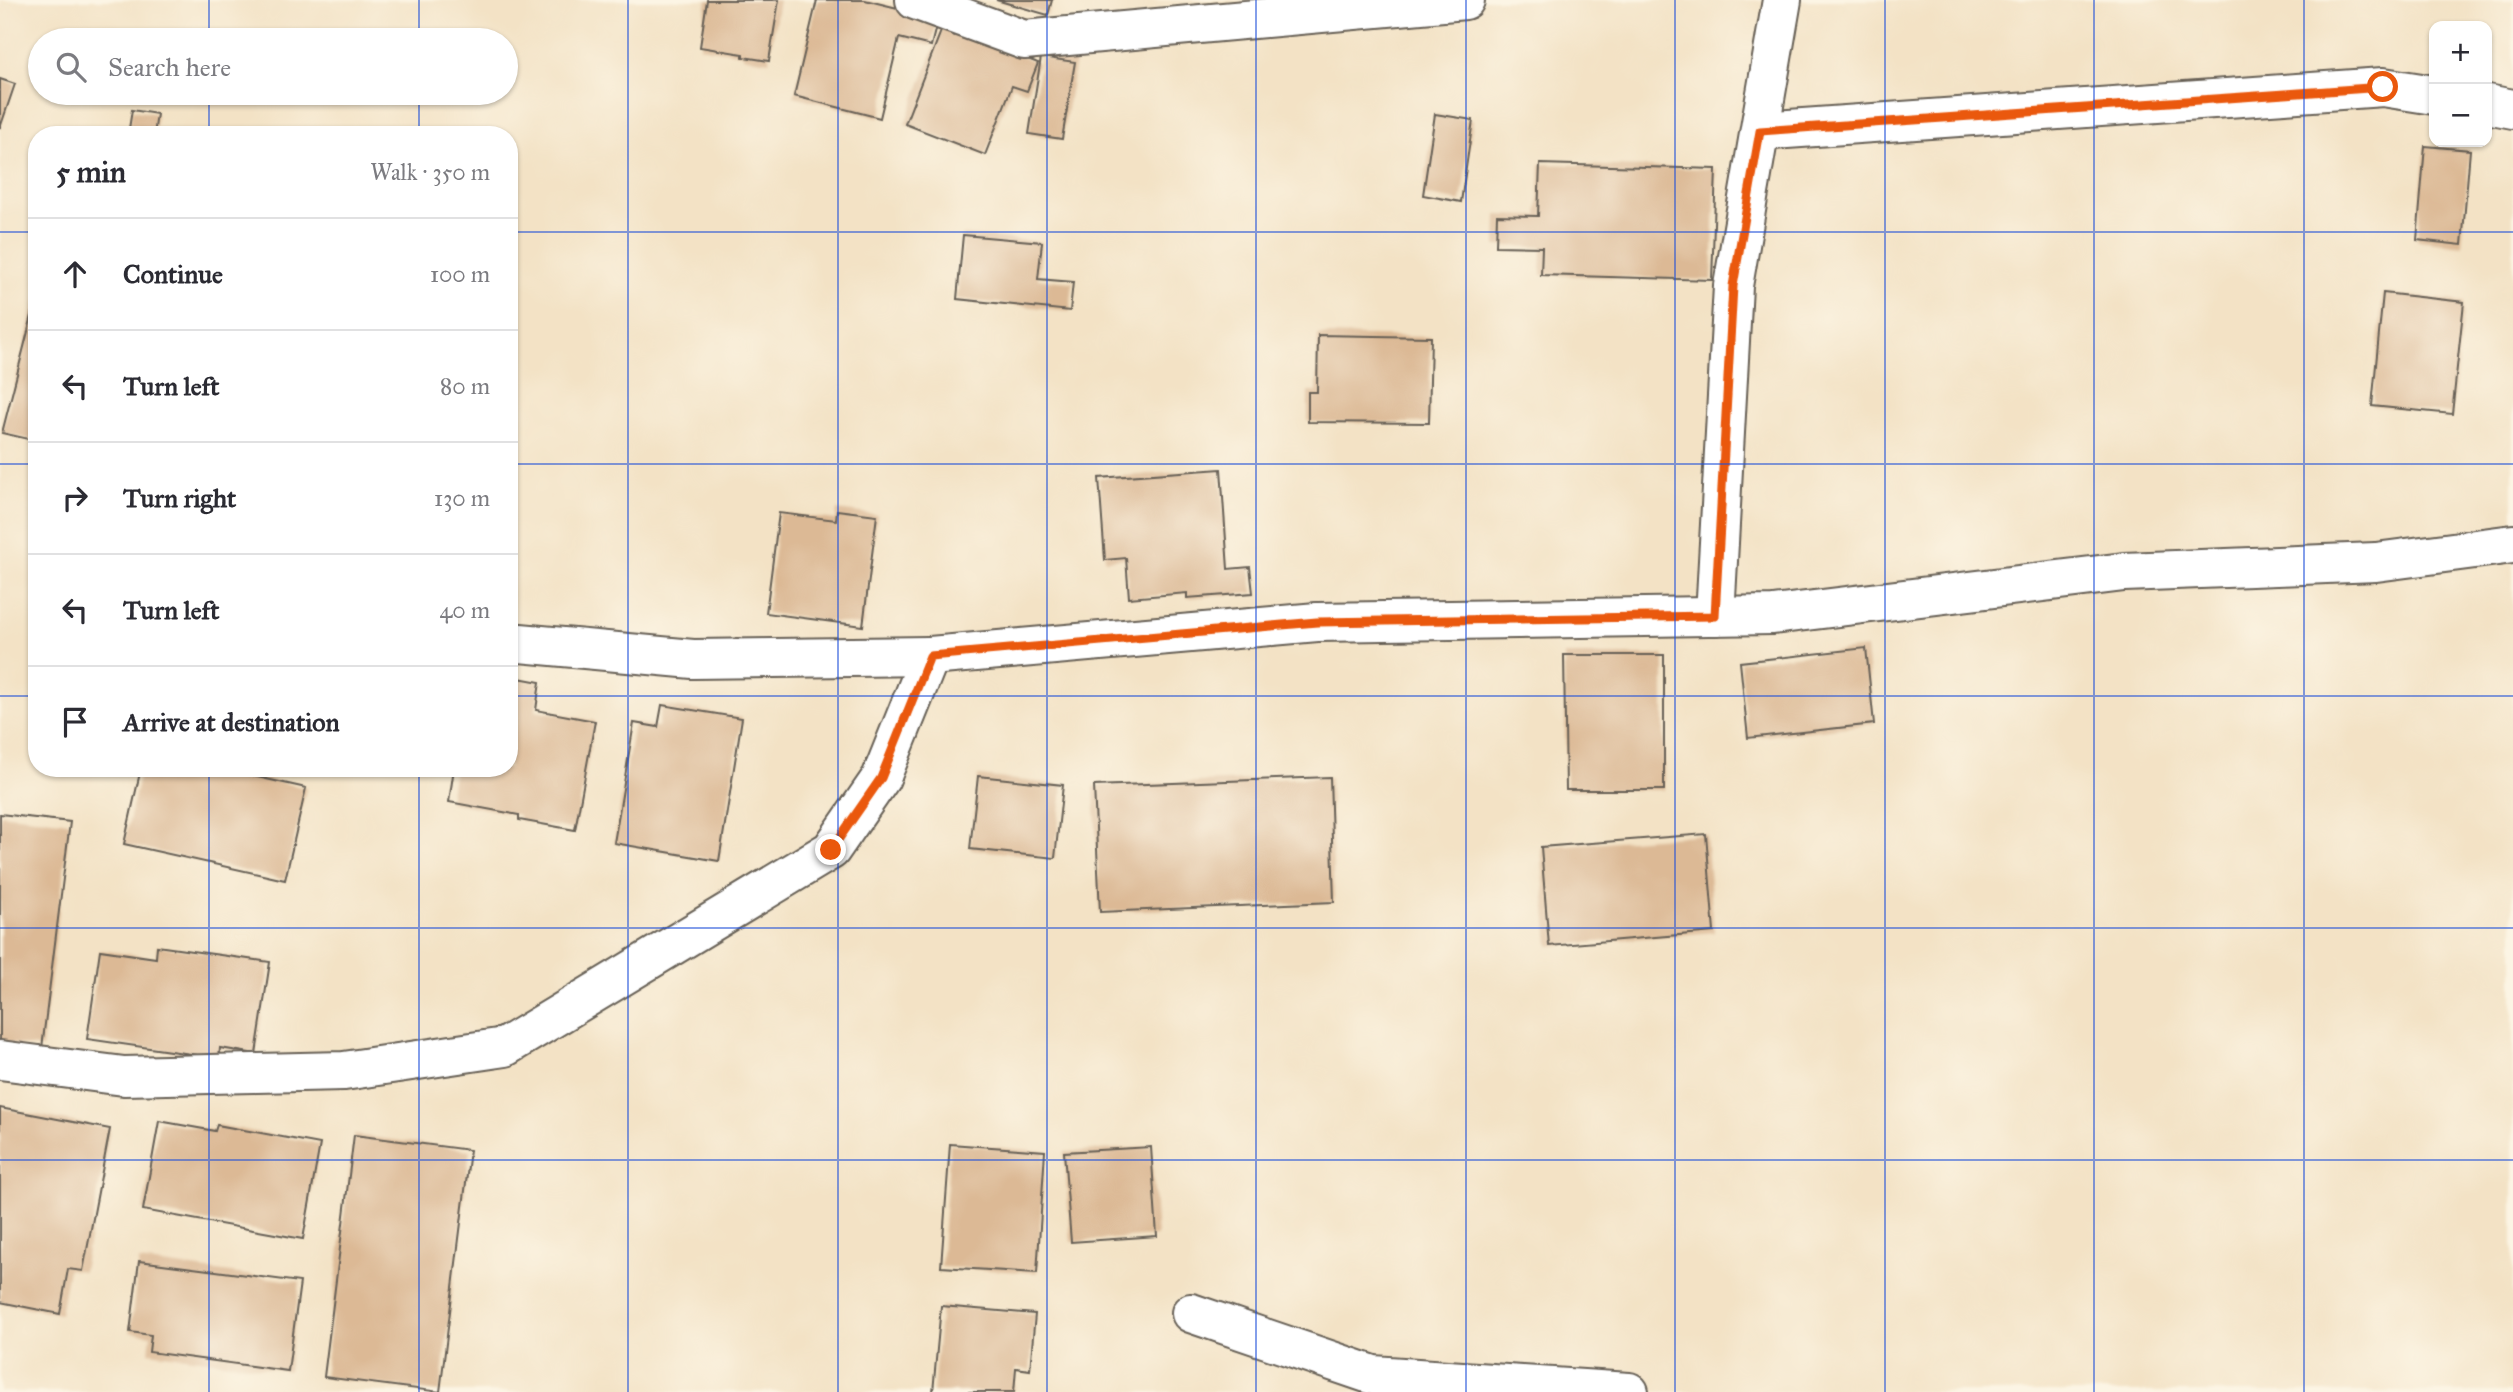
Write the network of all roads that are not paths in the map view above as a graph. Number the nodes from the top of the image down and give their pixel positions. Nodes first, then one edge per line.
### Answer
1 (915, 0) edge
2 (1465, 0) edge
3 (1782, 0) edge
4 (2429, 94) edge
5 (2492, 105) edge
6 (2513, 109) edge
7 (1760, 131) junction
8 (2513, 544) edge
9 (1715, 616) junction
10 (518, 643) edge
11 (930, 656) junction
12 (0, 1060) edge
13 (1191, 1313) dead end
14 (1629, 1392) edge

1 - 2 street
3 - 7 street
4 - 7 street
5 - 6 street
7 - 9 street
8 - 9 street
9 - 11 street
10 - 11 street
11 - 12 street
13 - 14 street

